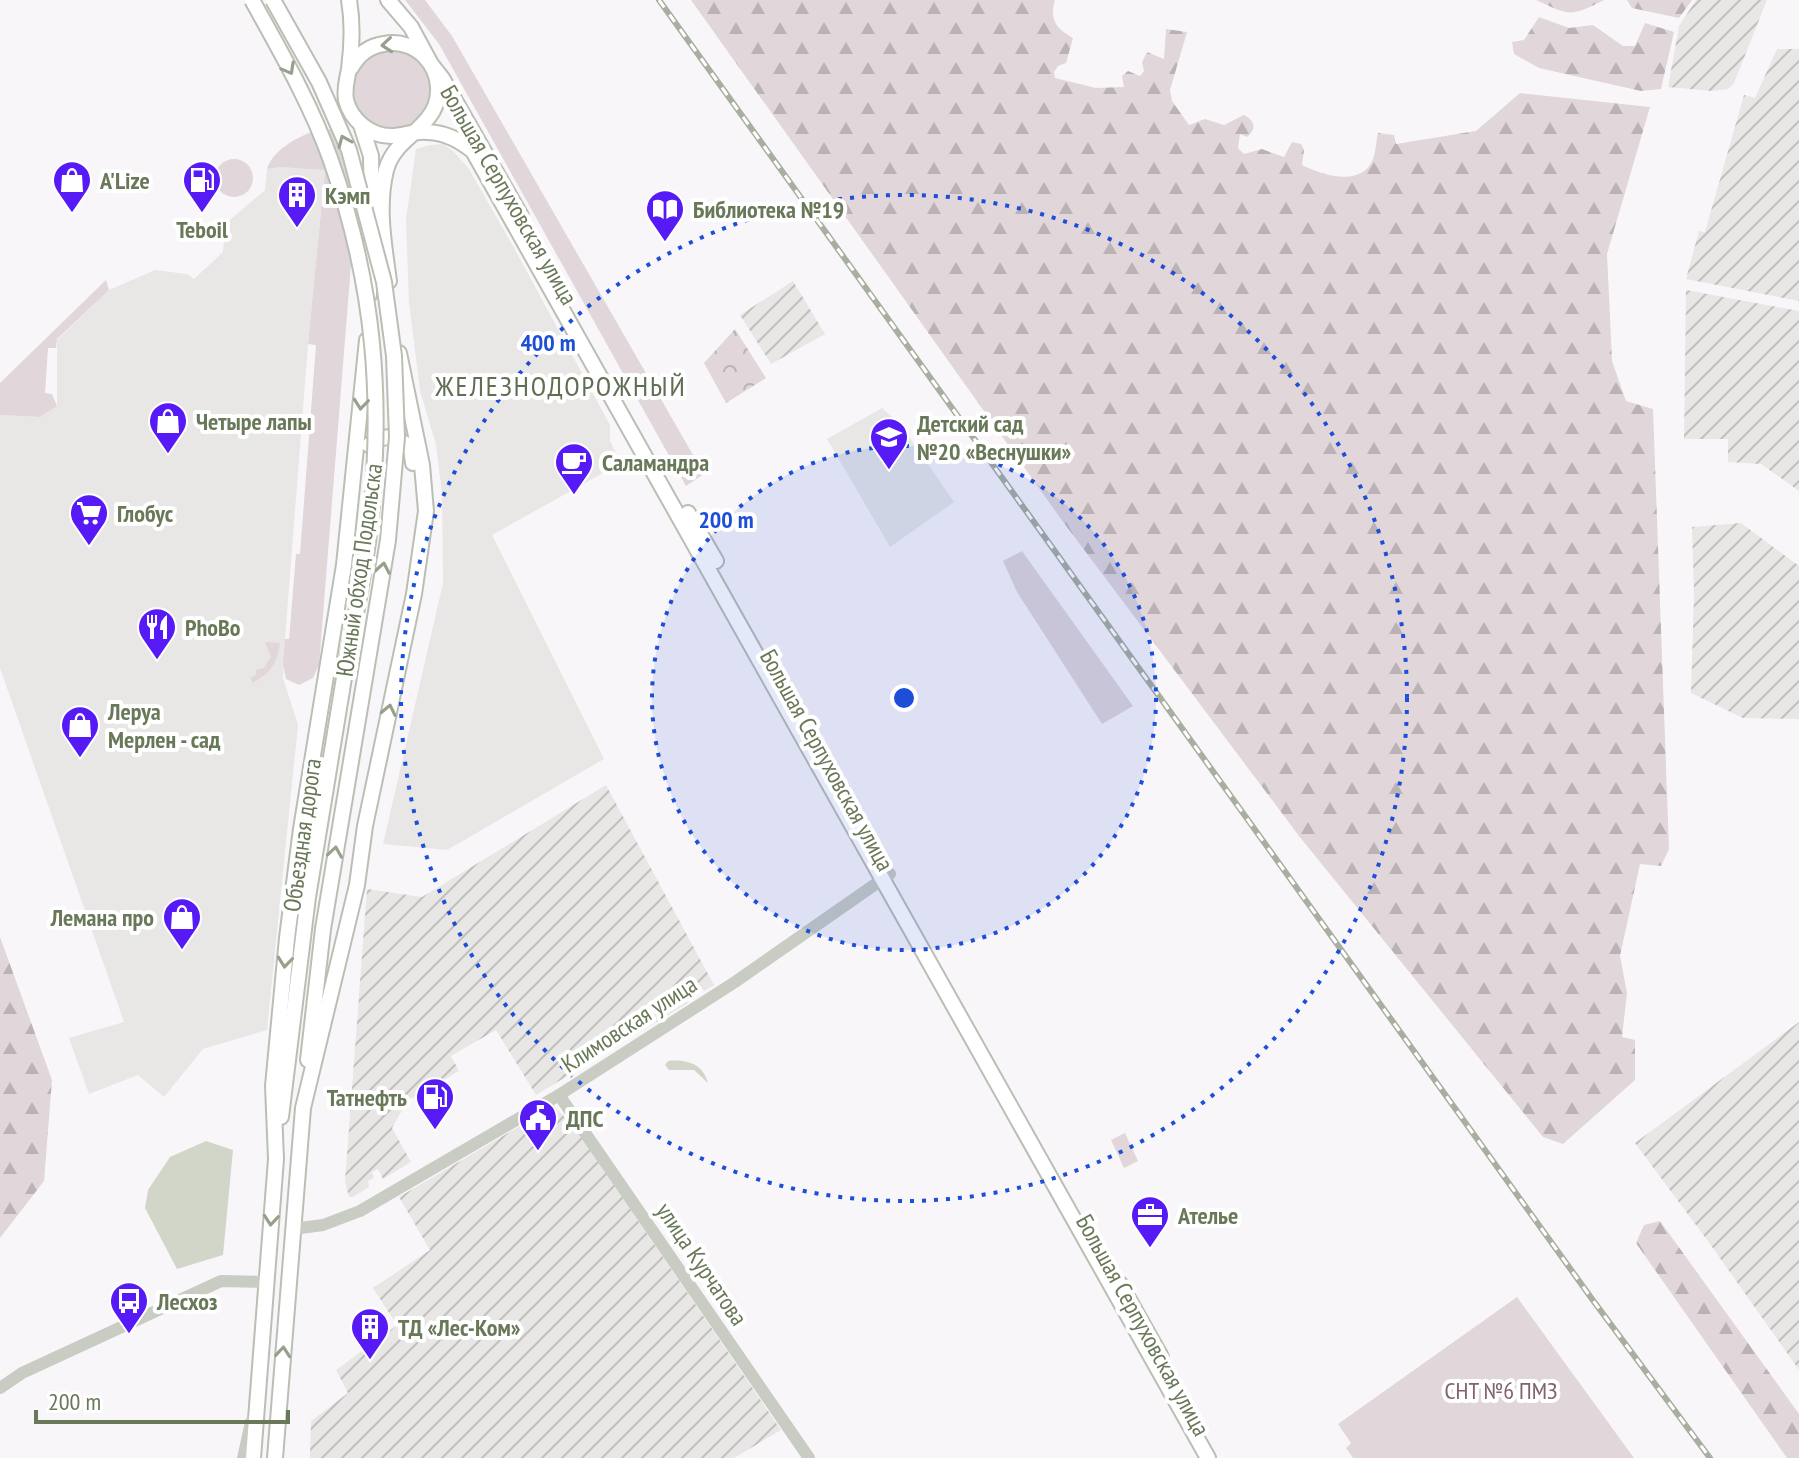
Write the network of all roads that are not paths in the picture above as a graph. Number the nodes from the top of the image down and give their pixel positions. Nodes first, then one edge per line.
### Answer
1 (252, 0) edge
2 (273, 0) edge
3 (349, 0) edge
4 (388, 0) edge
5 (431, 64) junction
6 (348, 72) junction
7 (361, 125) junction
8 (413, 131) junction
9 (350, 513) junction
10 (414, 594) junction
11 (887, 876) junction
12 (559, 1095) junction
13 (303, 1108) junction
14 (276, 1159) junction
15 (293, 1229) junction
16 (265, 1282) junction
17 (0, 1388) edge
18 (257, 1395) junction
19 (243, 1458) edge
20 (253, 1458) edge
21 (275, 1458) edge
22 (809, 1458) edge
23 (1208, 1458) edge
24 (1219, 1458) edge

1 -> 14 main road, Южный обход Подольска, bridge
13 -> 2 main road, Южный обход Подольска, bridge
3 - 6 main road
4 - 5 main road, Большая Серпуховская улица
5 -> 6 main road
5 - 8 main road
5 - 11 main road, Большая Серпуховская улица
6 - 7 main road
7 - 8 main road
7 -> 9 main road, Объездная дорога
8 - 10 main road
8 - 11 main road, Большая Серпуховская улица
9 - 10 main road
9 -> 14 main road, Объездная дорога
13 -> 10 main road
11 - 12 street, Климовская улица
11 - 23 main road, Большая Серпуховская улица
11 - 24 main road, Большая Серпуховская улица
12 - 15 street, Климовская улица
12 - 22 street, улица Курчатова
13 - 15 main road
14 -> 16 main road, Объездная дорога
21 -> 15 main road
16 - 17 street
16 - 18 main road, Объездная дорога
18 - 19 street
18 - 20 main road, Объездная дорога

